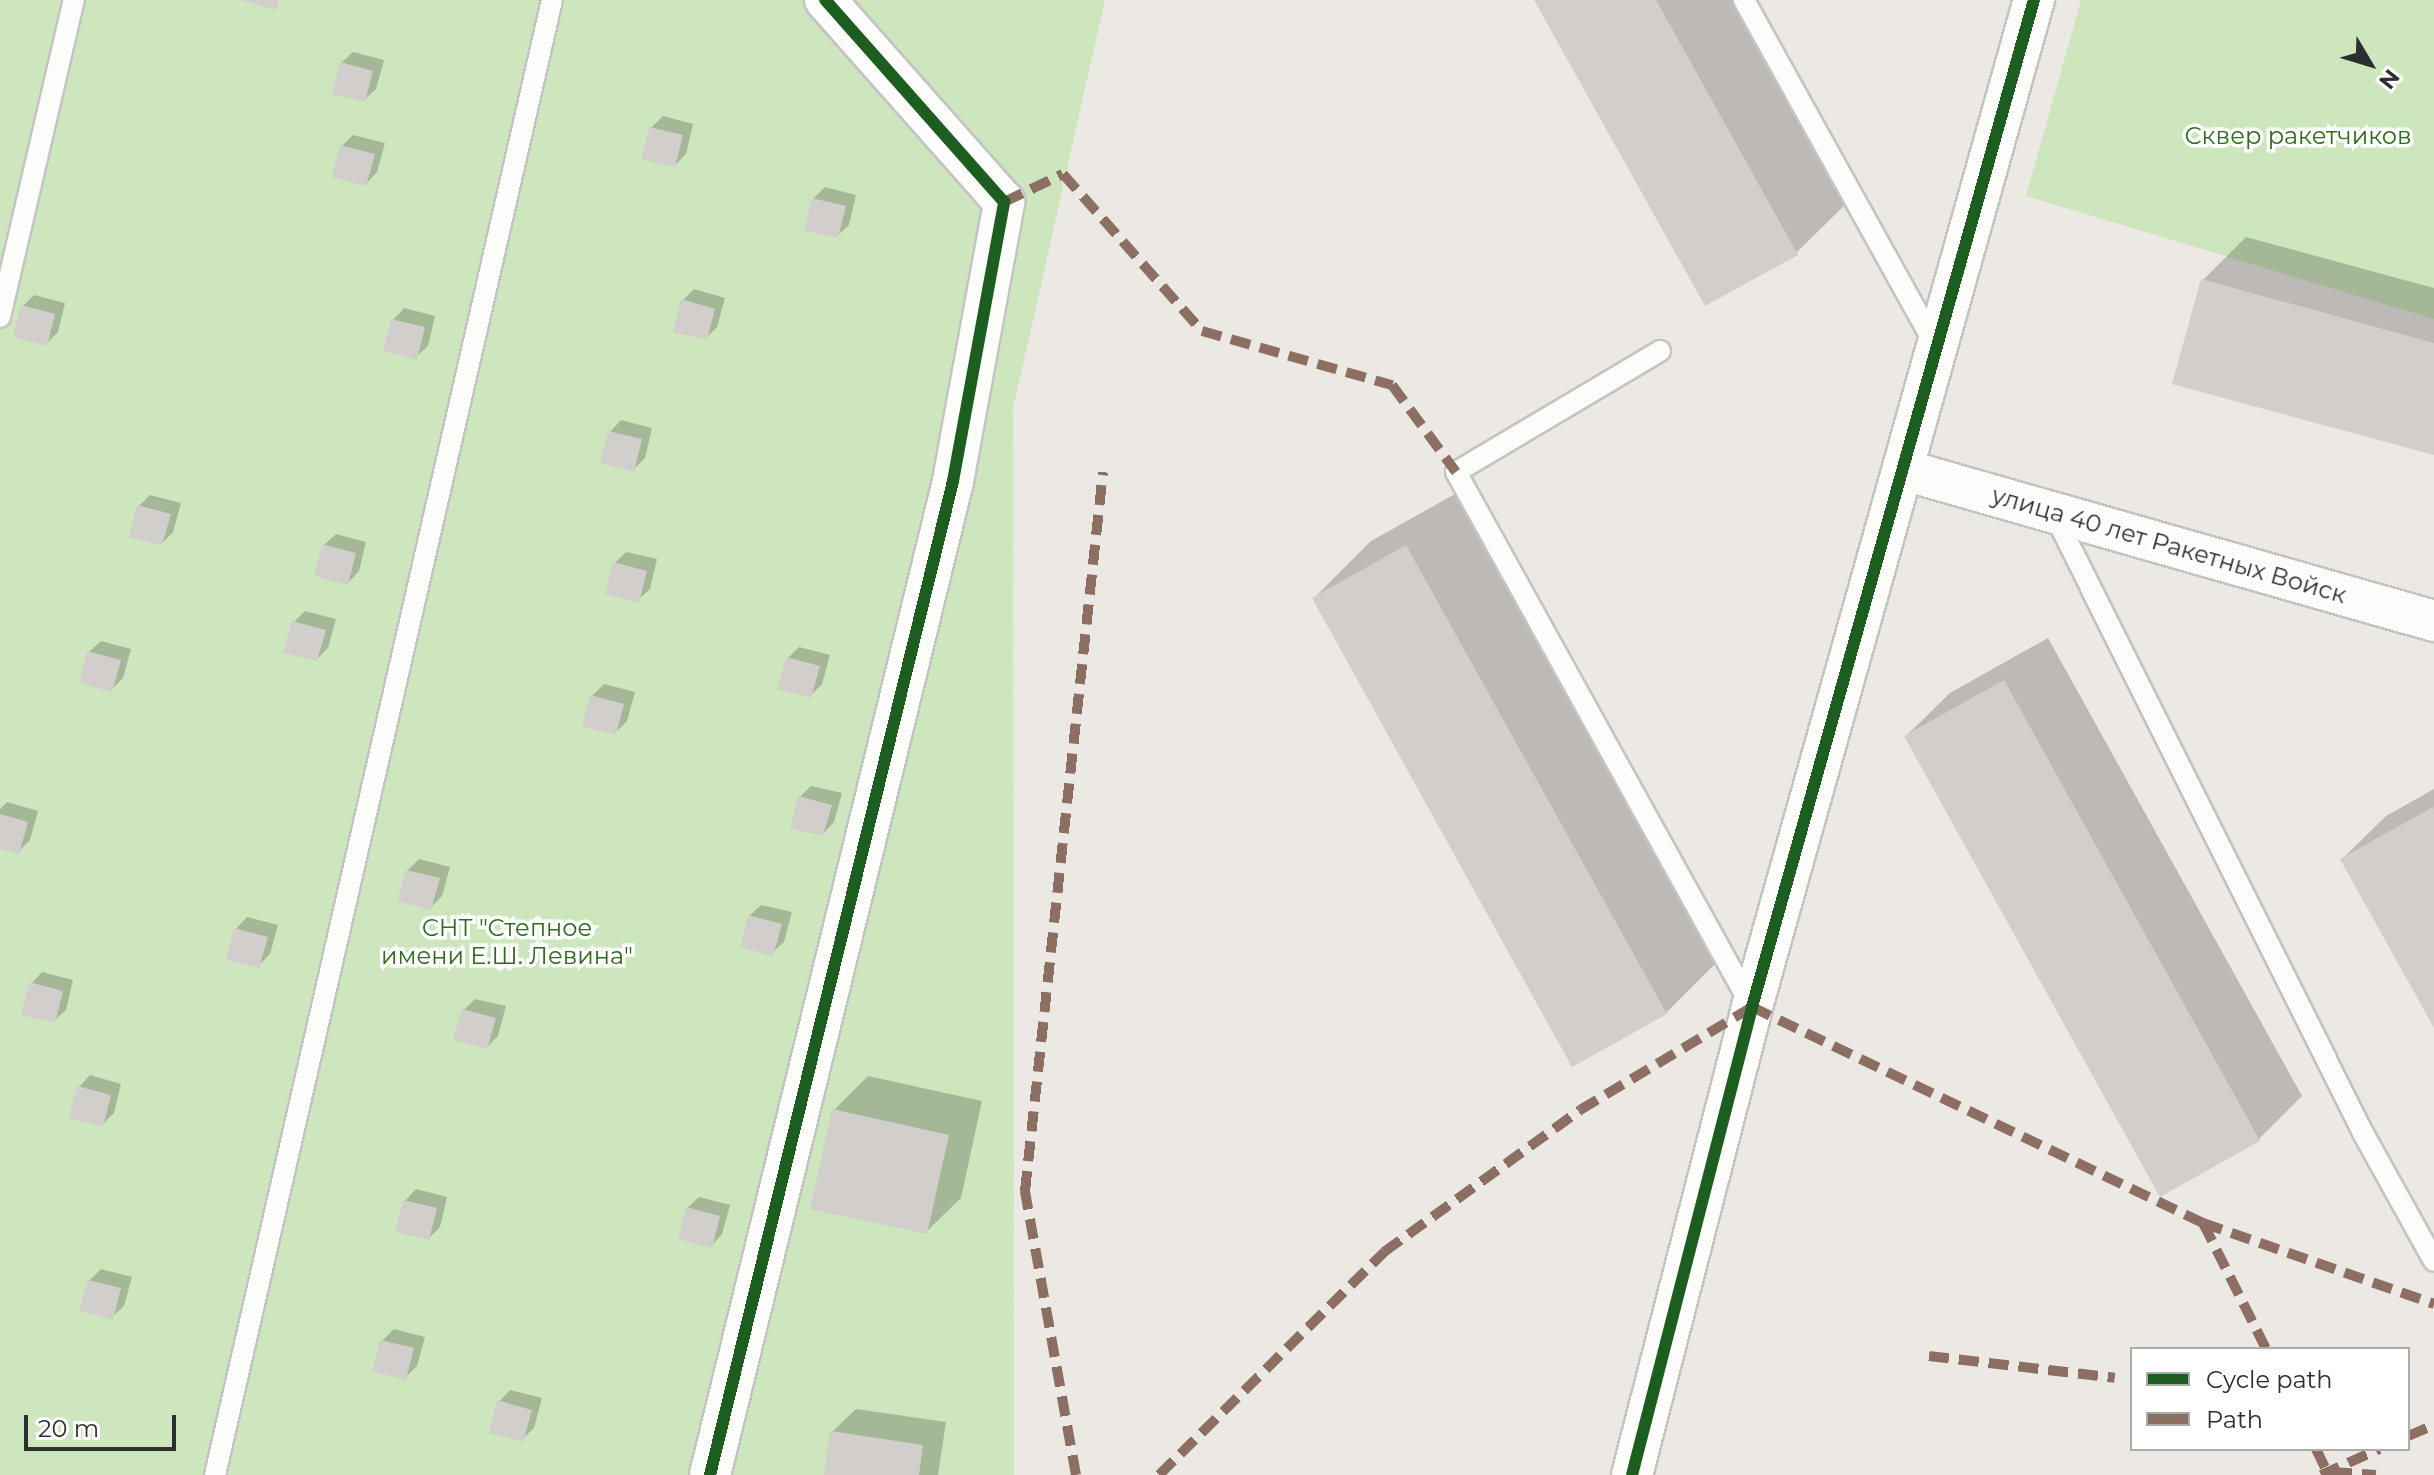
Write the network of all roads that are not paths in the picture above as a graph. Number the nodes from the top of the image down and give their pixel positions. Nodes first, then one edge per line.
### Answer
1 (74, 0) edge
2 (552, 0) edge
3 (825, 0) edge
4 (1744, 0) edge
5 (2034, 0) edge
6 (0, 317) edge
7 (1935, 344) junction
8 (1660, 351) dead end
9 (1904, 470) junction
10 (2052, 510) junction
11 (2434, 621) edge
12 (1752, 1007) junction
13 (2434, 1261) edge
14 (215, 1475) edge
15 (710, 1475) edge
16 (1632, 1475) edge

1 - 6 lane
2 - 14 lane
3 - 15 street
4 - 7 lane
5 - 7 street
7 - 9 street
8 - 12 lane
9 - 10 street, улица 40 лет Ракетных Войск
9 - 12 street
10 - 11 street, улица 40 лет Ракетных Войск
10 - 13 lane
12 - 16 street

